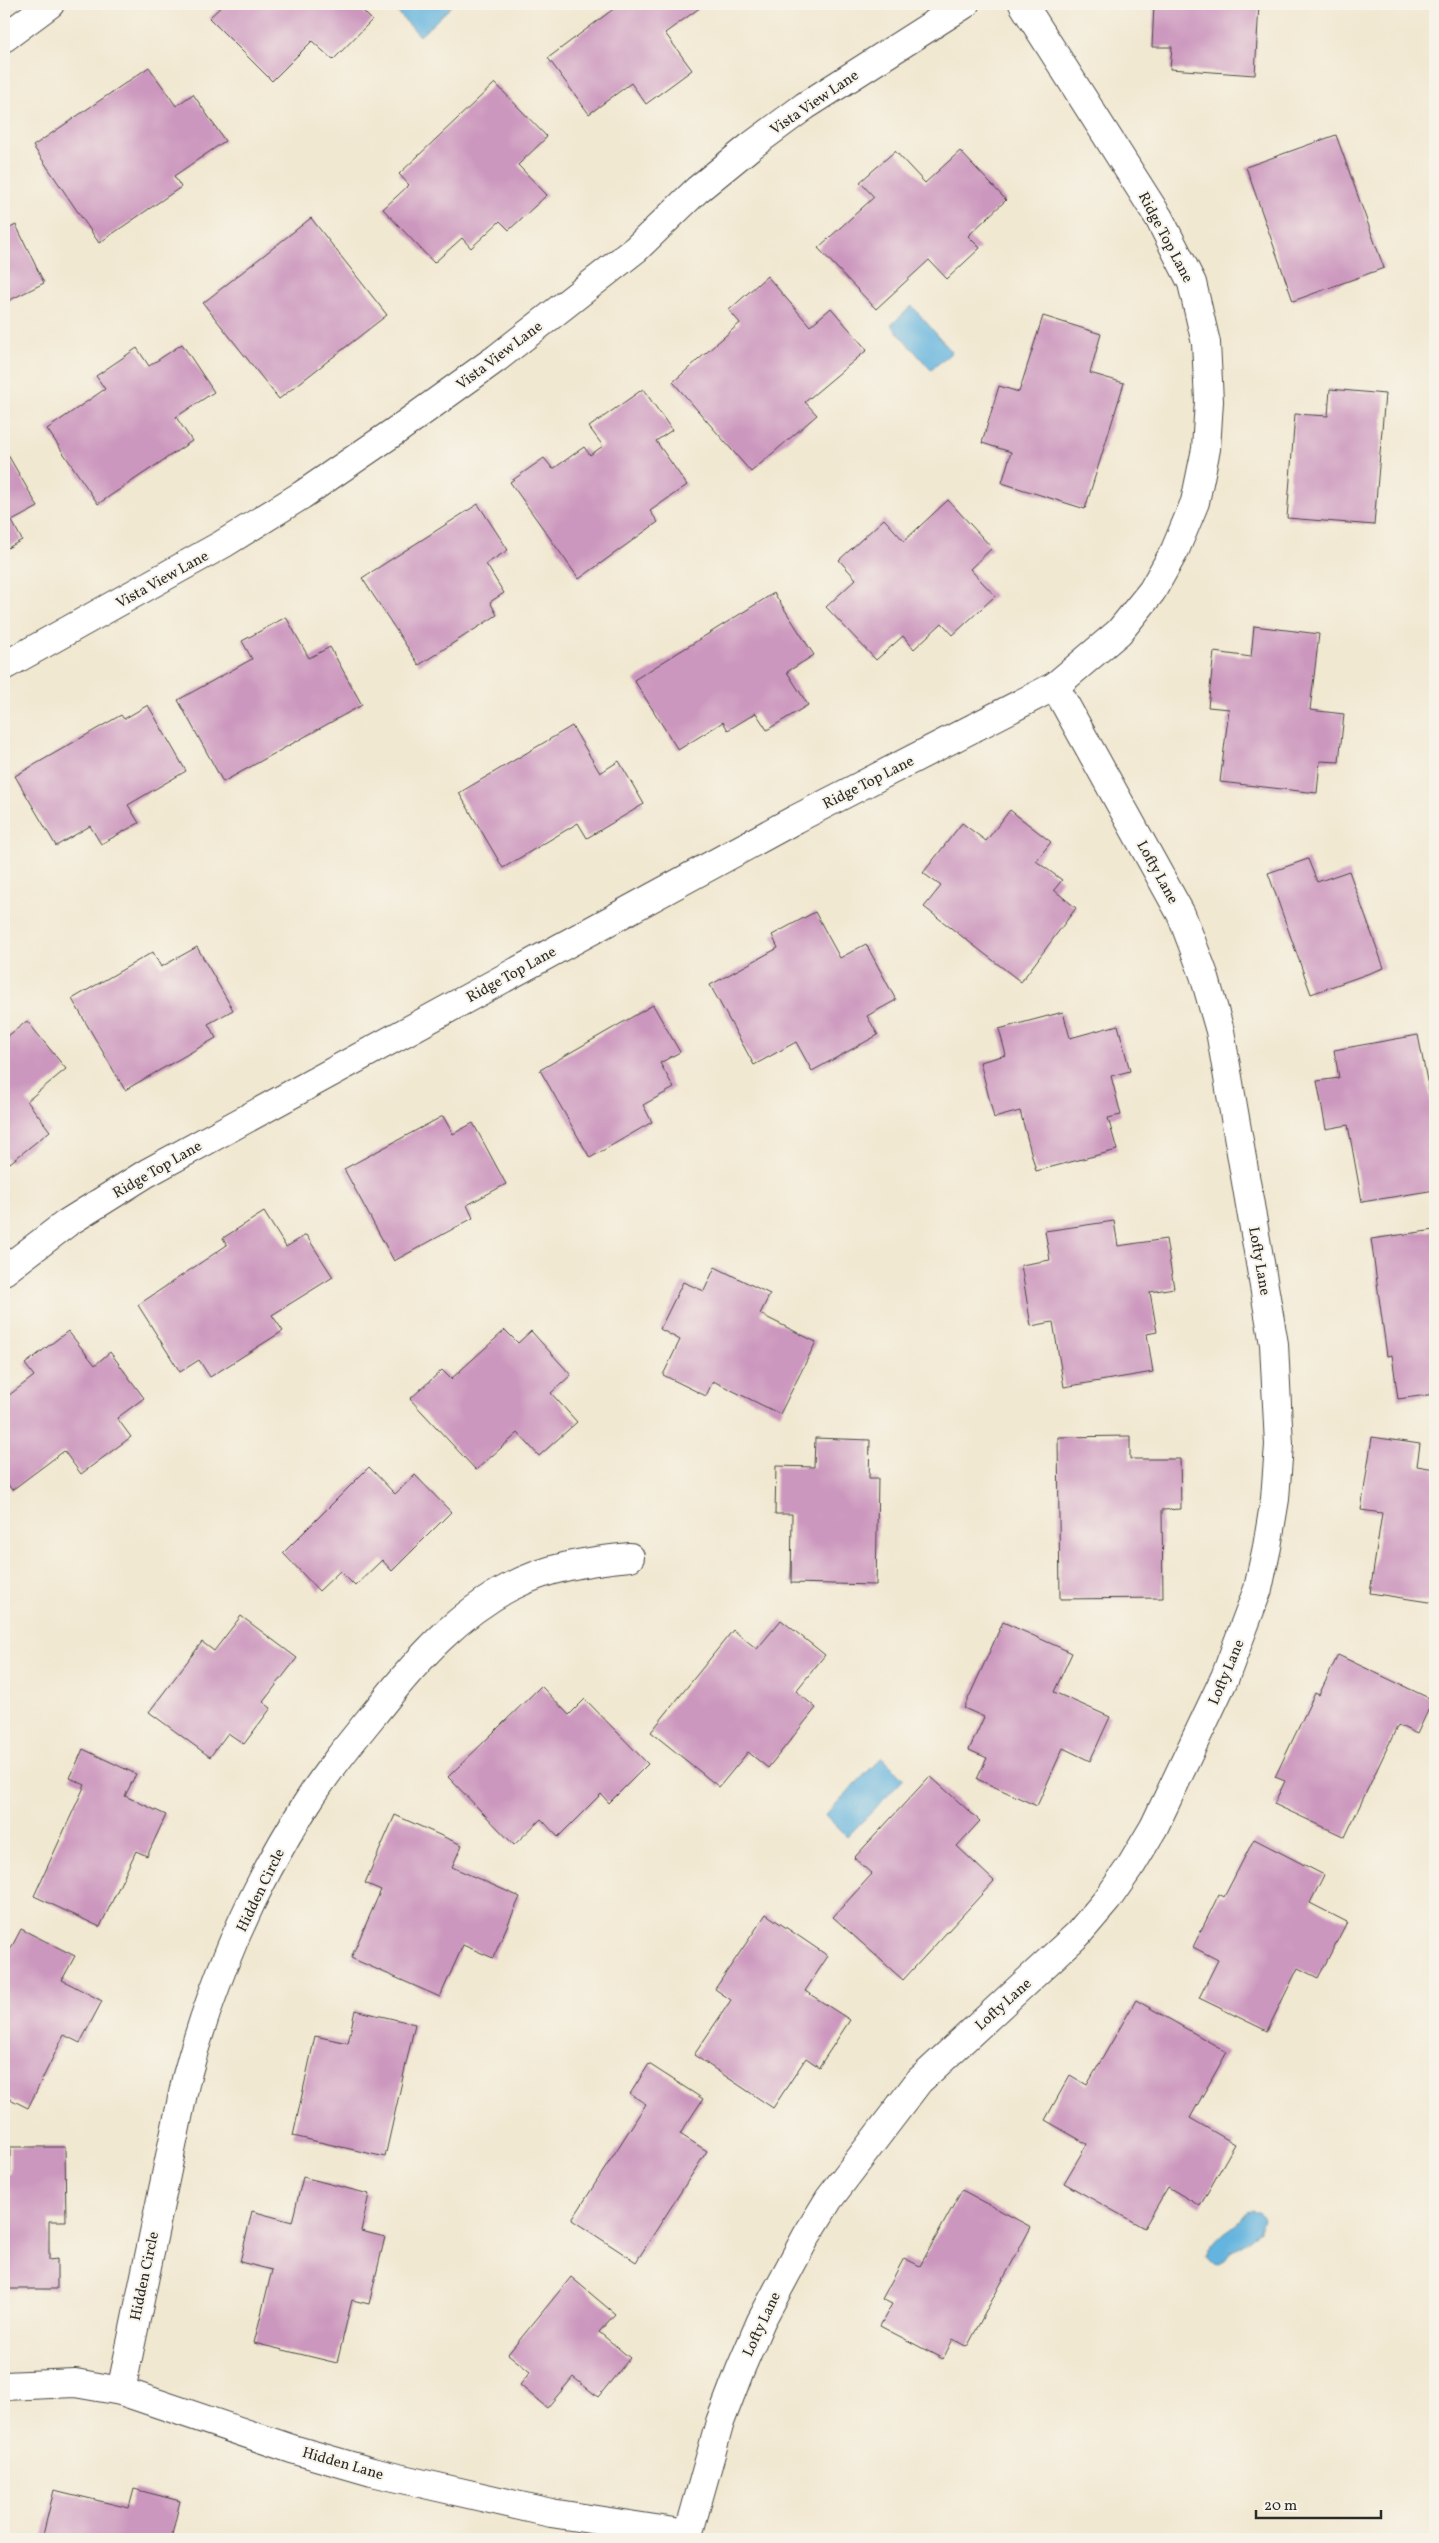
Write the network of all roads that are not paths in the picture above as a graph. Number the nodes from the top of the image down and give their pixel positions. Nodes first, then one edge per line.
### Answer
1 (50, 4) edge
2 (965, 4) edge
3 (1024, 4) edge
4 (4, 38) edge
5 (4, 666) edge
6 (1055, 686) junction
7 (4, 1271) edge
8 (630, 1557) dead end
9 (4, 2386) edge
10 (121, 2391) junction
11 (688, 2537) edge

1 - 4 street
2 - 5 street, Vista View Lane
3 - 6 street, Ridge Top Lane
6 - 7 street, Ridge Top Lane
6 - 11 street, Lofty Lane
8 - 10 street, Hidden Circle
9 - 10 street, Hidden Lane
10 - 11 street, Hidden Lane

